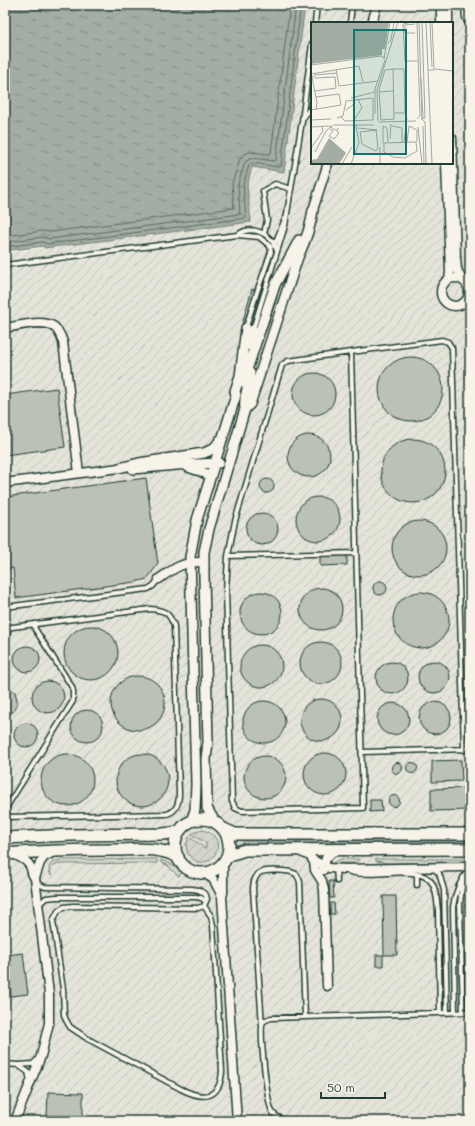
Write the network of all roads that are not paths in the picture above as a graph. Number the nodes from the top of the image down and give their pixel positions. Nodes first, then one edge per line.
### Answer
1 (317, 5) edge
2 (352, 5) edge
3 (377, 5) edge
4 (441, 5) edge
5 (448, 5) edge
6 (464, 5) edge
7 (315, 22) edge
8 (350, 22) edge
9 (372, 22) edge
10 (441, 22) edge
11 (448, 22) edge
12 (470, 24) edge
13 (311, 52) edge
14 (311, 107) edge
15 (302, 121) junction
16 (328, 164) edge
17 (446, 164) edge
18 (453, 164) edge
19 (291, 189) junction
20 (313, 210) junction
21 (286, 216) junction
22 (264, 234) junction
23 (237, 235) junction
24 (274, 244) junction
25 (277, 252) junction
26 (270, 255) junction
27 (5, 265) edge
28 (449, 279) junction
29 (464, 279) edge
30 (469, 298) edge
31 (5, 328) edge
32 (250, 329) junction
33 (351, 352) junction
34 (250, 361) junction
35 (236, 395) junction
36 (246, 409) junction
37 (225, 431) junction
38 (182, 456) junction
39 (216, 461) junction
40 (227, 463) junction
41 (176, 465) junction
42 (119, 468) junction
43 (79, 473) junction
44 (211, 476) junction
45 (5, 484) edge
46 (356, 553) junction
47 (228, 556) junction
48 (190, 562) junction
49 (204, 562) junction
50 (159, 579) joint
51 (5, 607) edge
52 (34, 624) junction
53 (7, 627) edge
54 (5, 643) edge
55 (470, 749) edge
56 (464, 750) junction
57 (362, 752) junction
58 (5, 812) edge
59 (5, 817) edge
60 (191, 821) junction
61 (215, 822) junction
62 (224, 829) junction
63 (179, 832) junction
64 (468, 833) edge
65 (5, 838) edge
66 (470, 849) edge
67 (58, 850) junction
68 (296, 850) junction
69 (335, 850) junction
70 (7, 853) edge
71 (178, 857) junction
72 (225, 860) junction
73 (313, 860) junction
74 (324, 866) junction
75 (433, 868) junction
76 (469, 868) edge
77 (340, 869) junction
78 (202, 872) junction
79 (417, 874) junction
80 (320, 876) junction
81 (36, 880) junction
82 (337, 881) dead end
83 (417, 885) dead end
84 (222, 897) junction
85 (206, 901) junction
86 (38, 905) junction
87 (204, 906) junction
88 (327, 986) dead end
89 (447, 1012) junction
90 (455, 1012) junction
91 (463, 1012) junction
92 (470, 1012) edge
93 (440, 1013) junction
94 (305, 1017) junction
95 (262, 1026) junction
96 (41, 1056) junction
97 (5, 1064) edge
98 (18, 1065) junction
99 (31, 1082) junction
100 (15, 1121) edge
101 (237, 1121) edge
102 (286, 1121) edge

1 - 7 lane
2 - 8 lane
3 - 9 street
4 - 10 street
5 - 11 street
6 - 12 lane
13 - 15 lane
14 - 15 lane
15 - 19 lane
16 - 20 street
17 - 28 street
18 - 29 street
19 - 21 lane
19 - 22 lane
20 - 34 street
20 - 36 street
21 - 24 lane
21 - 25 lane
22 - 23 lane
22 - 24 lane
23 - 26 lane
23 - 27 lane
24 - 25 lane
24 - 26 lane
25 - 32 lane
26 - 32 lane
28 - 29 street
28 - 30 street
29 - 30 street
31 - 43 street
32 - 34 street
32 - 35 street
33 - 46 lane
33 - 47 lane
33 - 56 lane
34 - 35 street
34 - 36 street
35 - 37 street
36 - 40 street
37 - 38 street
37 - 39 street
38 - 39 street
38 - 42 street
39 - 40 street
39 - 41 street
39 - 44 street
40 - 49 street
41 - 42 street
41 - 44 street
42 - 43 street
43 - 45 street
44 - 48 street
46 - 47 lane
46 - 57 lane
47 - 57 lane
48 - 49 street
48 - 50 street
48 - 60 street
49 - 61 street
50 - 51 lane
52 - 53 lane
52 - 58 lane
52 - 59 lane
53 - 54 lane
55 - 56 lane
56 - 57 lane
60 - 61 main road
60 - 63 main road
61 - 62 main road
62 - 64 main road
62 - 72 main road
63 - 65 main road
63 - 71 main road
66 - 69 main road
67 - 70 main road
67 - 71 main road
67 - 81 street
68 - 69 main road
68 - 72 main road
68 - 73 street
69 - 74 street
70 - 81 street
71 - 78 main road
72 - 78 main road
72 - 84 street
73 - 74 street
73 - 80 street
74 - 77 street
74 - 80 street
75 - 76 street
75 - 77 street
75 - 89 lane
76 - 90 lane
76 - 91 lane
77 - 79 lane
77 - 82 lane
78 - 84 street
79 - 83 lane
79 - 93 lane
80 - 88 street
81 - 85 lane
81 - 86 street
84 - 101 street
85 - 86 lane
85 - 87 lane
86 - 96 street
87 - 87 lane
89 - 90 lane
89 - 93 lane
90 - 91 lane
91 - 92 lane
93 - 94 lane
94 - 95 lane
94 - 95 lane
95 - 102 lane
96 - 98 lane
96 - 99 street
97 - 98 lane
98 - 99 lane
99 - 100 street

